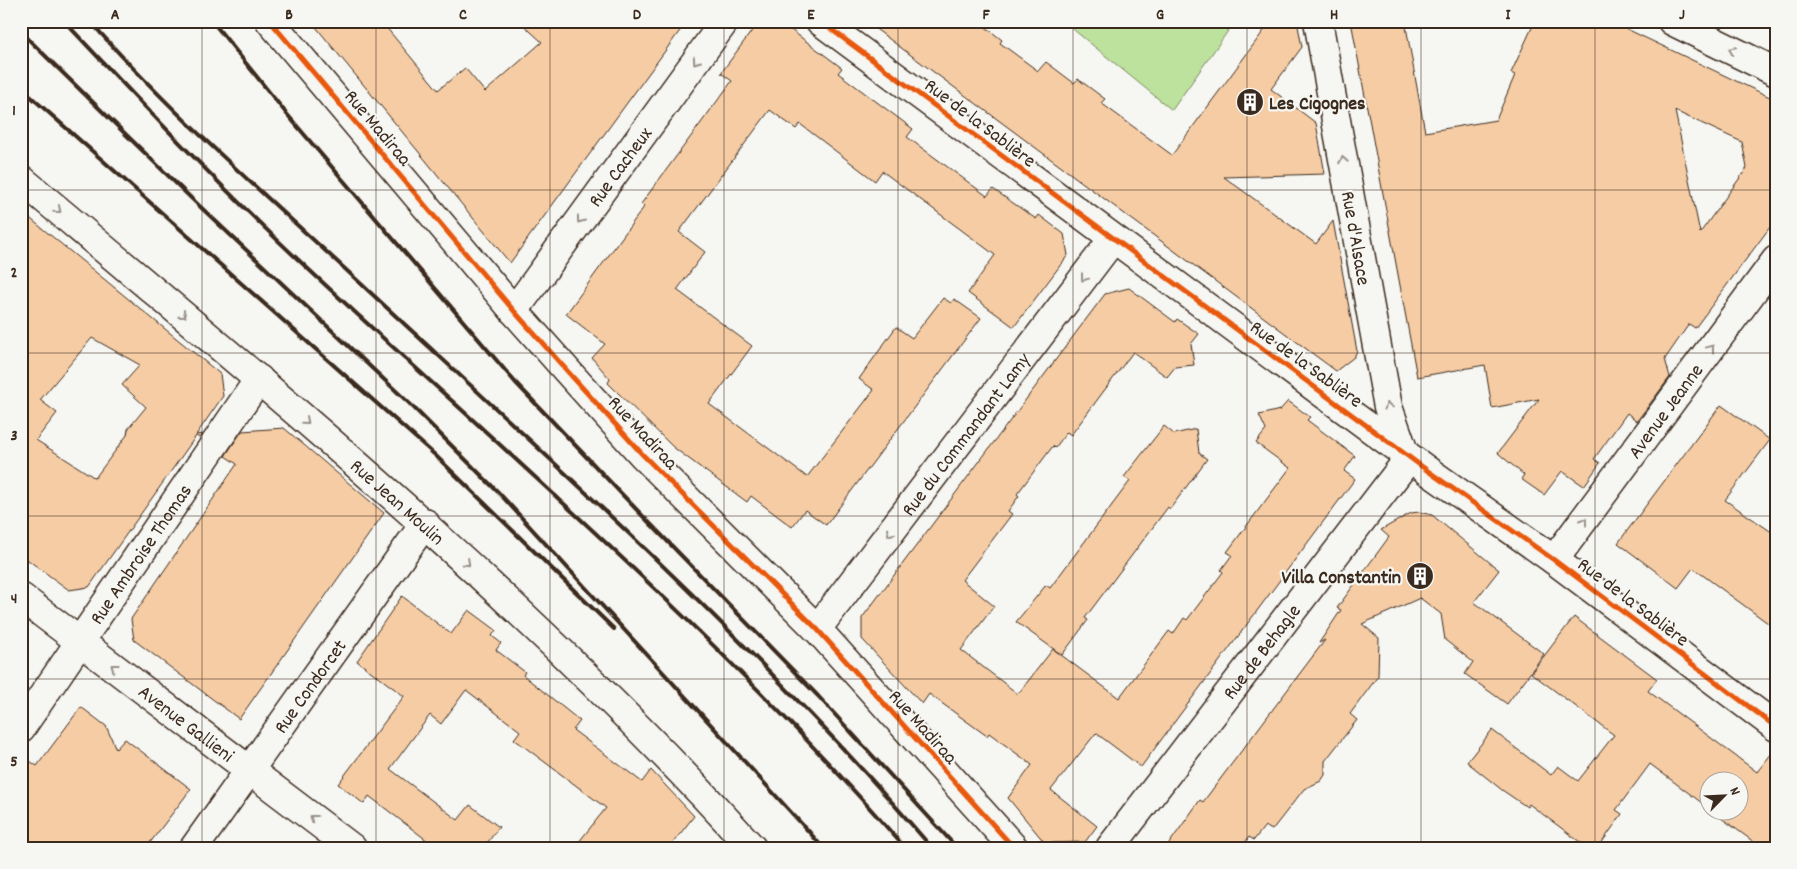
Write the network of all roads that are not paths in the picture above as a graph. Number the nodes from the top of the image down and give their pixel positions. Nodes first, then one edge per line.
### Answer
1 (270, 21) edge
2 (725, 21) edge
3 (820, 21) edge
4 (1318, 21) edge
5 (1672, 21) edge
6 (1776, 72) edge
7 (21, 179) edge
8 (1113, 239) junction
9 (1776, 260) edge
10 (514, 311) junction
11 (259, 380) junction
12 (1404, 452) junction
13 (424, 523) junction
14 (1554, 560) junction
15 (21, 597) edge
16 (817, 629) junction
17 (81, 643) junction
18 (1776, 727) edge
19 (21, 728) edge
20 (248, 769) junction
21 (744, 844) edge
22 (194, 848) edge
23 (352, 848) edge
24 (1014, 848) edge
25 (1110, 848) edge

1 - 10 street, Rue Madiraa
2 -> 10 street, Rue Cacheux
3 - 8 street, Rue de la Sablière
12 -> 4 street, Rue d'Alsace
6 -> 5 street
7 -> 11 street, Rue Jean Moulin
8 - 12 street, Rue de la Sablière
8 -> 16 street, Rue du Commandant Lamy
14 -> 9 street, Avenue Jeanne
10 - 16 street, Rue Madiraa
11 -> 13 street, Rue Jean Moulin
11 - 17 street, Rue Ambroise Thomas
12 - 14 street, Rue de la Sablière
12 - 25 street, Rue de Behagle
13 - 20 street, Rue Condorcet
13 -> 21 street, Rue Jean Moulin
14 - 18 street, Rue de la Sablière
15 - 17 street, Avenue Gallieni
16 - 24 street, Rue Madiraa
17 - 19 street, Rue Ambroise Thomas
20 -> 17 street, Avenue Gallieni
20 - 22 street, Rue Condorcet
23 -> 20 street, Avenue Gallieni

